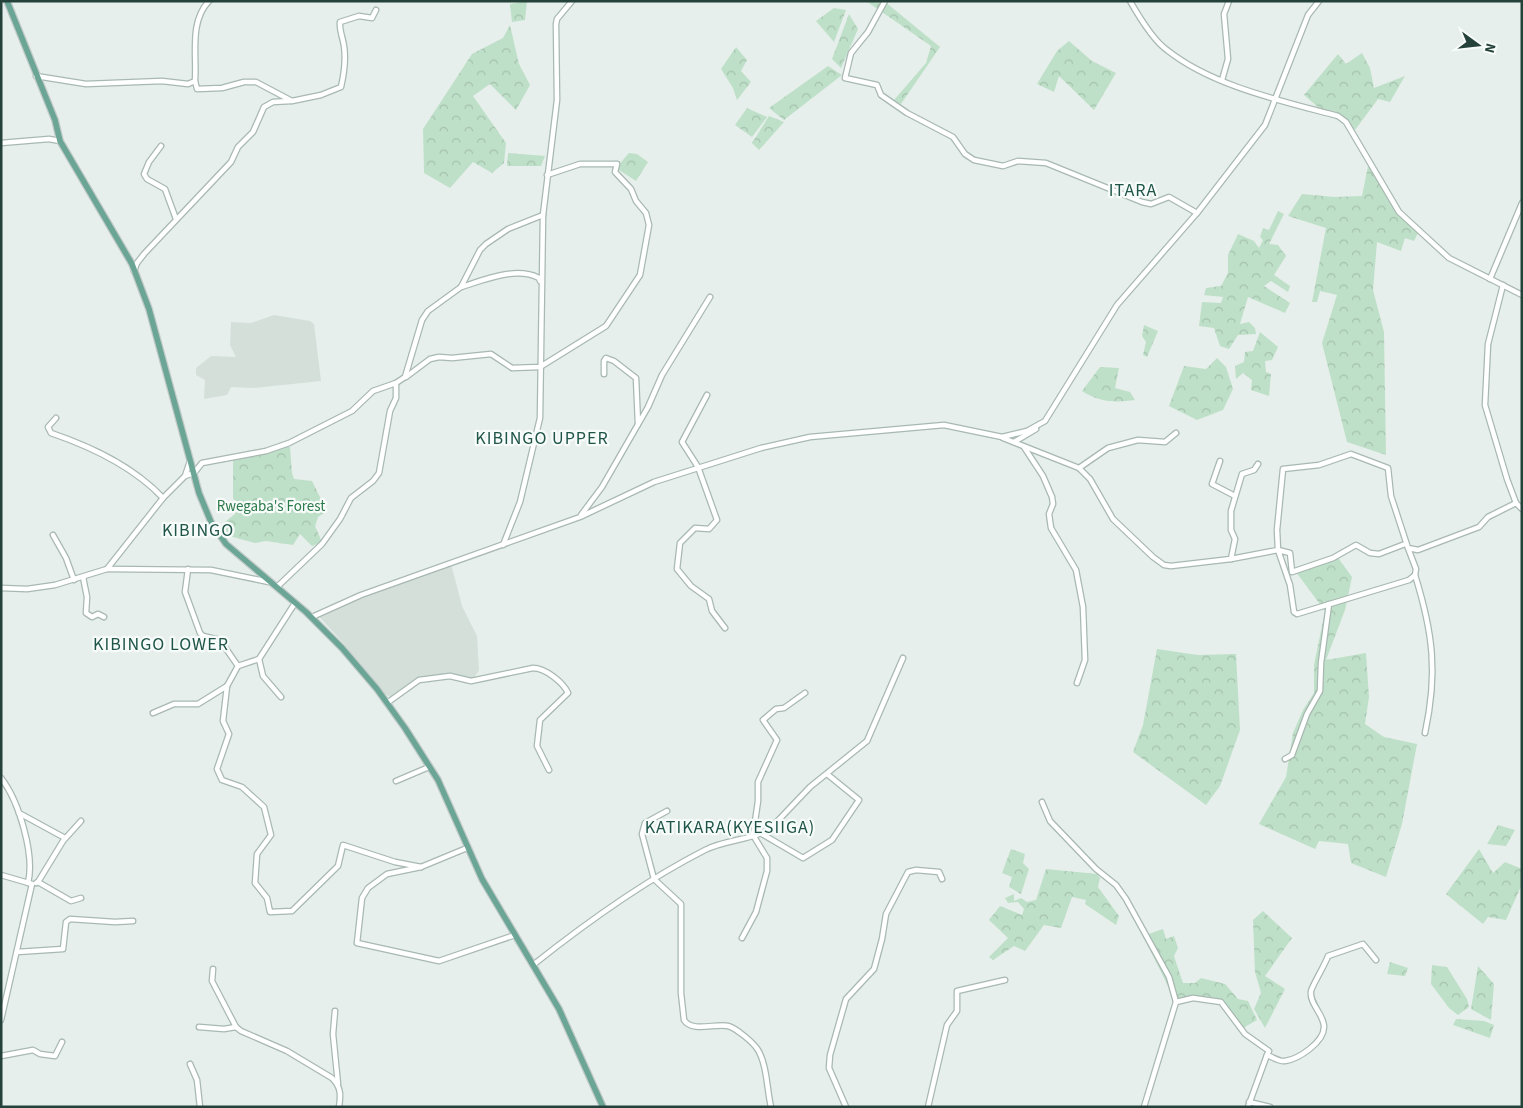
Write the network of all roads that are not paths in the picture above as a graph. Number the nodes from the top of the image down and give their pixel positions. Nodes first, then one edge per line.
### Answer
1 (572, 1) edge
2 (885, 1) edge
3 (1130, 1) edge
4 (1229, 1) edge
5 (1319, 1) edge
6 (7, 2) edge
7 (206, 2) edge
8 (376, 10) dead end
9 (36, 76) junction
10 (1222, 80) junction
11 (195, 81) junction
12 (188, 84) junction
13 (197, 89) junction
14 (1276, 99) junction
15 (292, 101) junction
16 (60, 141) junction
17 (1, 142) edge
18 (161, 146) dead end
19 (546, 175) junction
20 (1522, 202) edge
21 (1197, 213) junction
22 (543, 215) junction
23 (176, 219) junction
24 (134, 272) junction
25 (1490, 279) junction
26 (541, 285) junction
27 (1503, 286) junction
28 (461, 287) junction
29 (1522, 295) edge
30 (710, 297) dead end
31 (540, 367) junction
32 (604, 374) dead end
33 (406, 377) junction
34 (396, 383) junction
35 (706, 396) dead end
36 (56, 418) dead end
37 (638, 425) junction
38 (1038, 427) junction
39 (1176, 434) dead end
40 (1002, 437) junction
41 (1014, 442) junction
42 (1023, 446) junction
43 (190, 459) junction
44 (1220, 461) dead end
45 (1258, 464) dead end
46 (698, 467) junction
47 (1079, 468) junction
48 (194, 473) junction
49 (185, 476) junction
50 (1235, 496) junction
51 (163, 498) junction
52 (1516, 503) junction
53 (1522, 509) edge
54 (580, 517) junction
55 (53, 534) dead end
56 (503, 545) junction
57 (1406, 546) junction
58 (1278, 550) junction
59 (1231, 559) junction
60 (188, 568) junction
61 (107, 569) junction
62 (1415, 574) junction
63 (83, 577) junction
64 (74, 580) junction
65 (274, 584) junction
66 (1, 588) edge
67 (295, 603) junction
68 (1329, 604) junction
69 (104, 617) dead end
70 (312, 617) junction
71 (725, 628) dead end
72 (903, 658) dead end
73 (259, 659) junction
74 (238, 666) junction
75 (1077, 683) dead end
76 (227, 686) junction
77 (805, 693) dead end
78 (281, 697) dead end
79 (387, 703) junction
80 (153, 713) dead end
81 (1425, 733) dead end
82 (1285, 759) dead end
83 (429, 767) junction
84 (549, 770) dead end
85 (826, 774) junction
86 (2, 781) edge
87 (396, 781) dead end
88 (1042, 802) dead end
89 (667, 812) dead end
90 (19, 813) junction
91 (81, 821) dead end
92 (762, 834) junction
93 (753, 835) junction
94 (65, 838) junction
95 (467, 848) junction
96 (421, 867) junction
97 (1, 875) edge
98 (654, 879) junction
99 (942, 879) dead end
100 (38, 882) junction
101 (30, 884) junction
102 (81, 898) dead end
103 (133, 921) dead end
104 (515, 935) junction
105 (742, 938) dead end
106 (17, 952) junction
107 (1376, 960) dead end
108 (534, 965) junction
109 (213, 969) dead end
110 (1005, 980) dead end
111 (1176, 1002) junction
112 (334, 1011) dead end
113 (1, 1020) edge
114 (199, 1027) dead end
115 (236, 1027) junction
116 (62, 1042) dead end
117 (1267, 1055) junction
118 (1, 1056) edge
119 (190, 1064) dead end
120 (338, 1084) junction
121 (1248, 1104) edge
122 (200, 1107) edge
123 (339, 1107) edge
124 (604, 1107) edge
125 (771, 1107) edge
126 (846, 1107) edge
127 (928, 1107) edge
128 (1144, 1107) edge
129 (1270, 1107) edge

1 - 19 street
2 - 21 street
3 - 10 street
4 - 10 street
5 - 14 street
6 - 9 main road
7 - 11 street
8 - 15 street
9 - 12 street
9 - 16 main road
10 - 14 street
11 - 12 street
11 - 13 street
12 - 13 street
13 - 15 street
14 - 21 street
14 - 25 street
15 - 23 street
16 - 17 street
16 - 24 main road
18 - 23 street
19 - 22 street
19 - 31 street
20 - 25 street
21 - 38 street
22 - 26 street
22 - 28 street
23 - 24 street
24 - 43 main road
25 - 27 street
26 - 28 street
26 - 31 street
27 - 29 street
27 - 52 street
28 - 33 street
30 - 37 street
31 - 33 street
31 - 56 street
32 - 37 street
33 - 34 street
34 - 48 street
34 - 65 street
35 - 46 street
36 - 51 street
37 - 54 street
38 - 40 street
38 - 41 street
39 - 47 street
40 - 41 street
40 - 46 street
41 - 42 street
42 - 47 street
42 - 75 street
43 - 48 main road
43 - 49 street
44 - 50 street
45 - 50 street
46 - 54 street
46 - 71 street
47 - 59 street
48 - 49 street
48 - 65 main road
49 - 51 street
50 - 59 street
51 - 61 street
52 - 53 street
52 - 57 street
54 - 56 street
55 - 64 street
56 - 70 street
57 - 58 street
57 - 58 street
57 - 62 street
58 - 59 street
58 - 68 street
60 - 61 street
60 - 65 street
60 - 74 street
61 - 63 street
62 - 68 street
62 - 81 street
63 - 64 street
63 - 69 street
64 - 66 street
65 - 67 main road
67 - 70 main road
67 - 73 street
68 - 82 street
70 - 79 main road
72 - 85 street
73 - 74 street
73 - 78 street
74 - 76 street
76 - 80 street
76 - 96 street
77 - 93 street
79 - 83 main road
79 - 84 street
83 - 87 street
83 - 95 main road
85 - 92 street
85 - 92 street
86 - 90 street
88 - 111 street
89 - 98 street
90 - 94 street
90 - 101 street
91 - 94 street
92 - 93 street
93 - 98 street
93 - 105 street
94 - 100 street
95 - 96 street
95 - 104 main road
96 - 104 street
97 - 101 street
98 - 108 street
98 - 125 street
99 - 126 street
100 - 101 street
100 - 102 street
101 - 106 street
103 - 106 street
104 - 108 main road
106 - 113 street
107 - 117 street
108 - 124 main road
109 - 115 street
110 - 127 street
111 - 117 street
111 - 128 street
112 - 120 street
114 - 115 street
115 - 120 street
116 - 118 street
117 - 121 street
119 - 122 street
120 - 123 street
121 - 129 street

